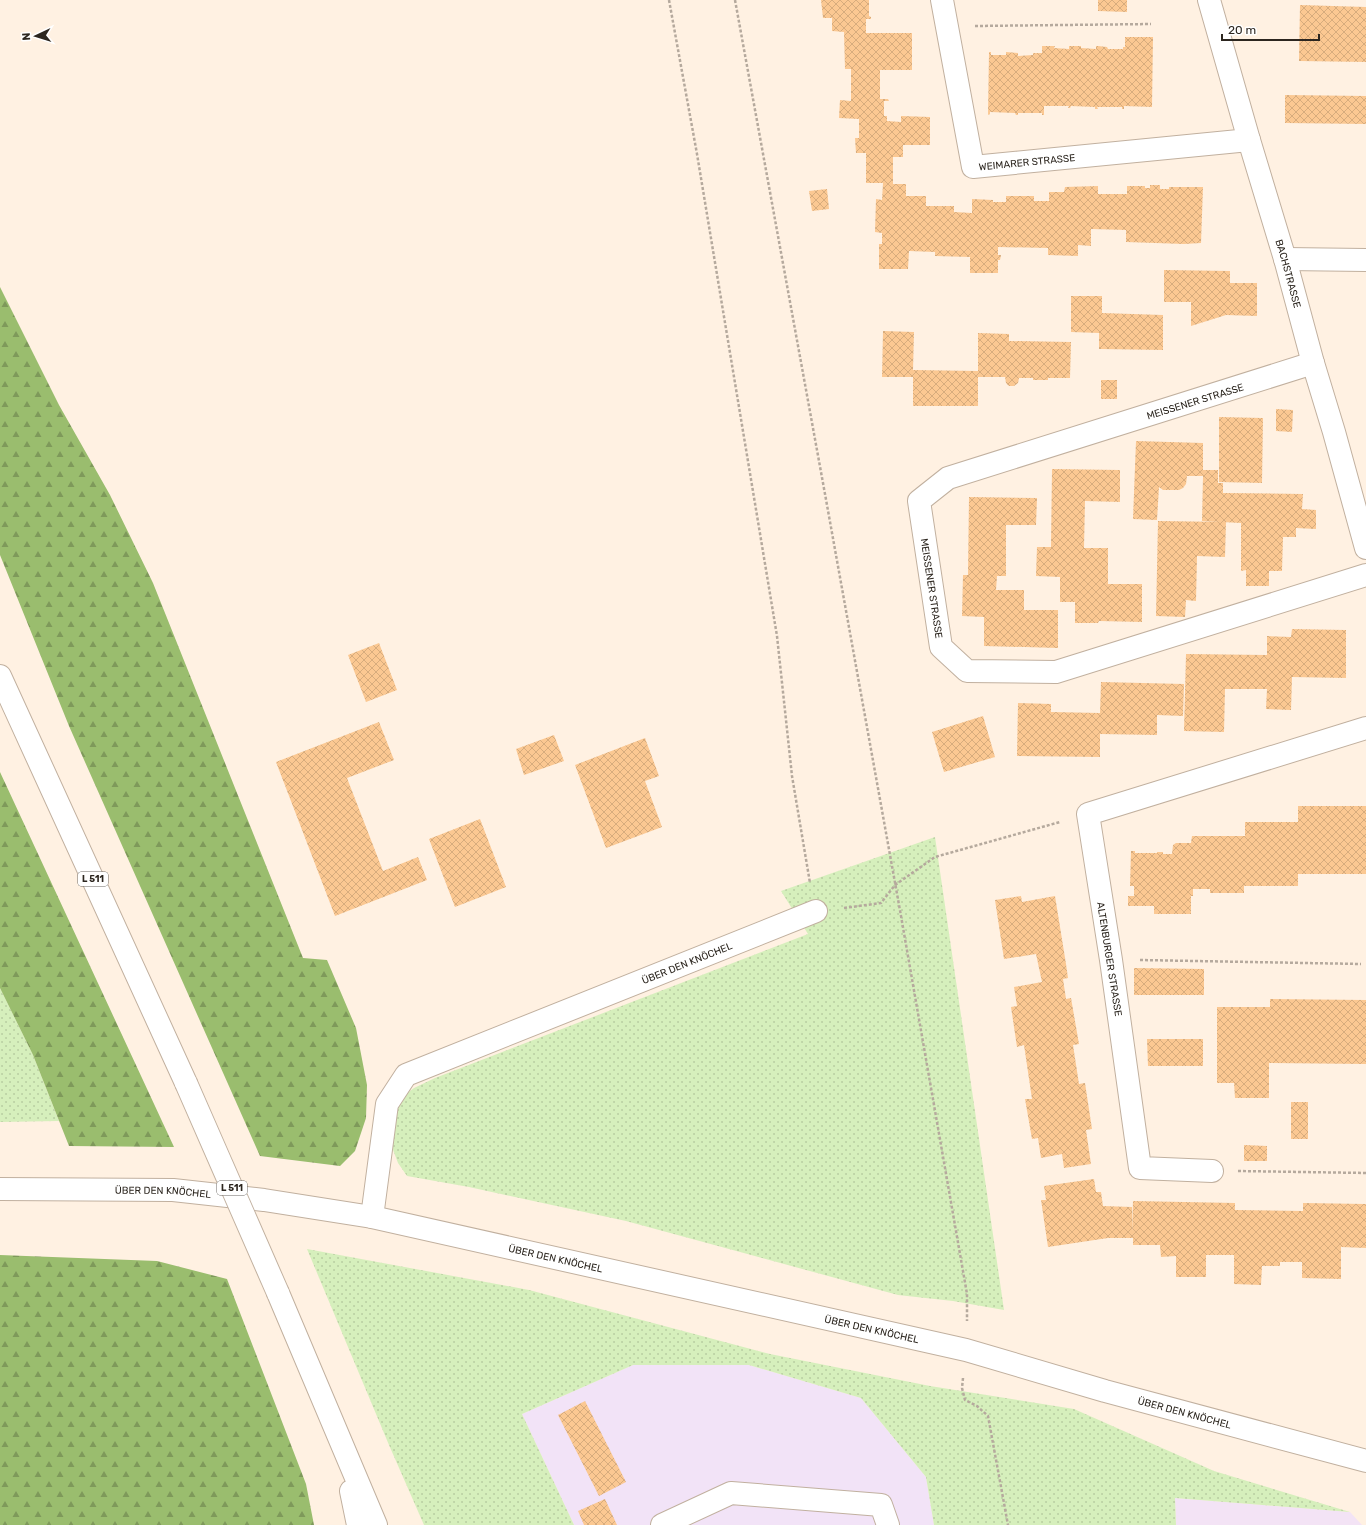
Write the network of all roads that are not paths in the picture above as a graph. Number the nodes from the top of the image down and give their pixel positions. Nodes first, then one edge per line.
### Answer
1 (942, 0) edge
2 (1209, 0) edge
3 (1249, 140) junction
4 (1285, 259) junction
5 (1366, 260) edge
6 (1313, 364) junction
7 (1366, 548) edge
8 (1366, 575) edge
9 (0, 676) edge
10 (1366, 728) edge
11 (816, 911) road end
12 (1212, 1171) road end
13 (0, 1189) edge
14 (372, 1217) junction
15 (338, 1434) junction
16 (1366, 1461) edge
17 (358, 1525) edge
18 (376, 1525) edge
19 (662, 1525) edge
20 (888, 1525) edge

1 - 3 main road, WEIMARER STRASSE
2 - 3 main road, BACHSTRASSE
3 - 4 main road, BACHSTRASSE
4 - 5 main road
4 - 6 main road, BACHSTRASSE
6 - 7 main road, BACHSTRASSE
6 - 8 main road, MEISSENER STRASSE
9 - 15 main road, L 511, bridge
10 - 12 main road, ALTENBURGER STRASSE
11 - 14 main road, ÜBER DEN KNÖCHEL
13 - 14 main road, ÜBER DEN KNÖCHEL
14 - 16 main road, ÜBER DEN KNÖCHEL
15 - 17 main road, L 511
15 - 18 main road, L 511
19 - 20 main road

